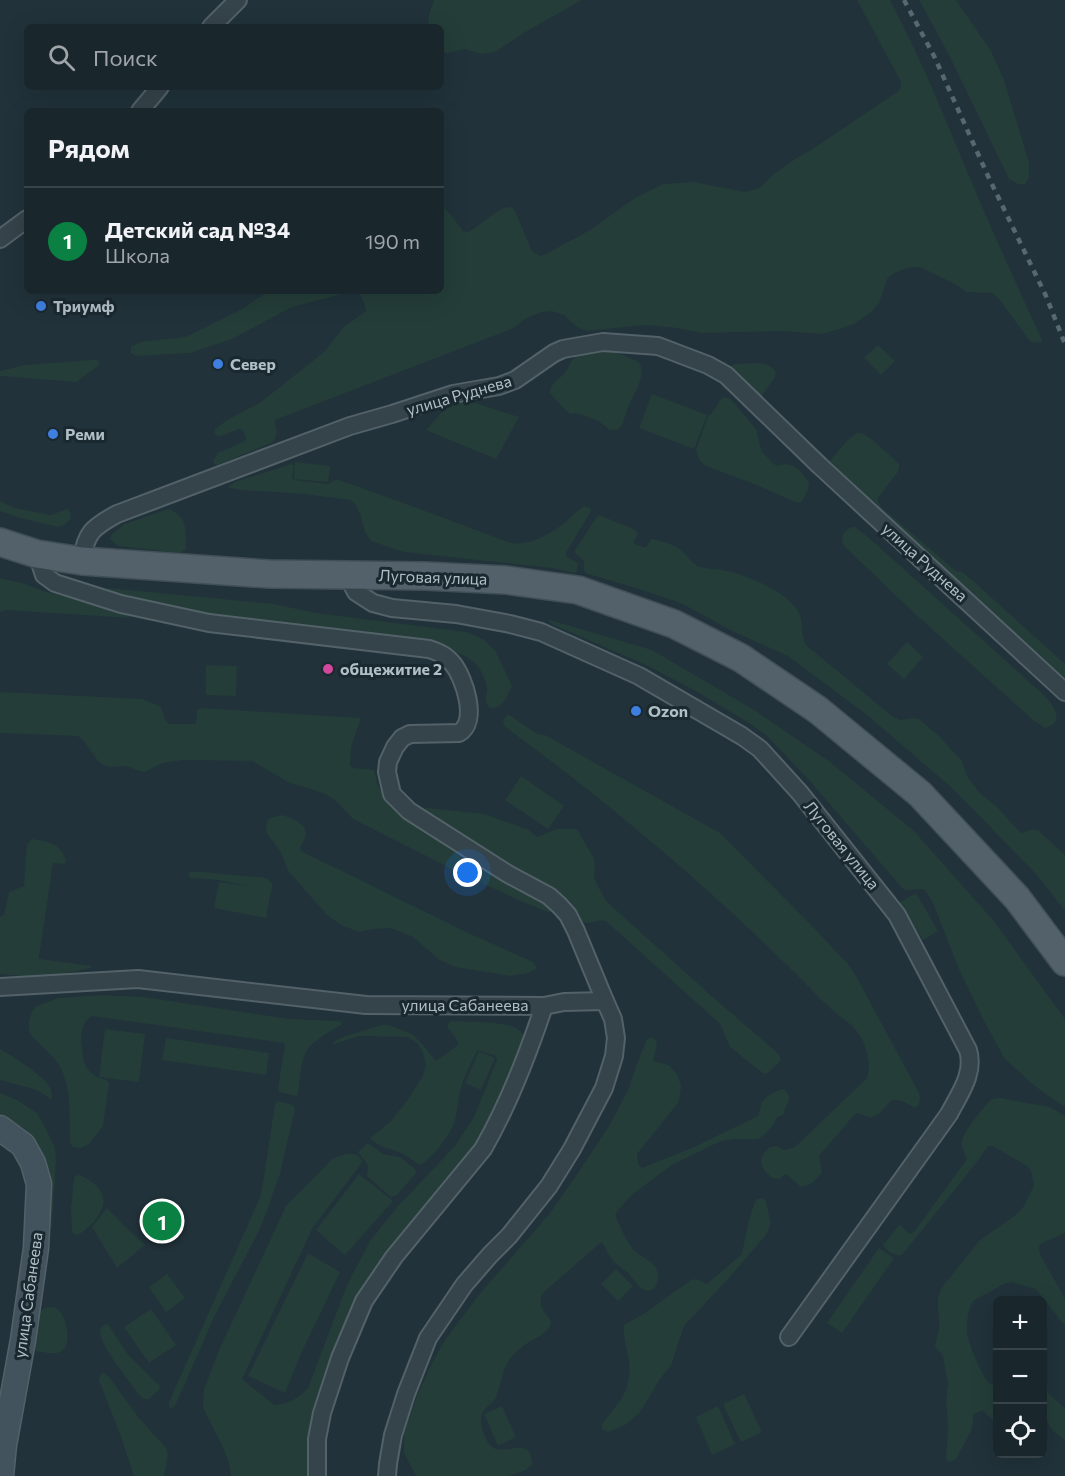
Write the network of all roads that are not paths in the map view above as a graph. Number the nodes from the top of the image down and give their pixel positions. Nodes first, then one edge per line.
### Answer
1 (237, 0) edge
2 (214, 24) edge
3 (158, 90) edge
4 (142, 108) edge
5 (24, 221) edge
6 (0, 239) edge
7 (0, 542) edge
8 (37, 554) junction
9 (82, 561) junction
10 (347, 575) junction
11 (1065, 692) edge
12 (1065, 962) edge
13 (0, 987) edge
14 (605, 1001) junction
15 (544, 1006) junction
16 (0, 1128) edge
17 (789, 1337) dead end
18 (0, 1476) edge
19 (317, 1476) edge
20 (387, 1476) edge

1 - 2 street
3 - 4 street
5 - 6 street
7 - 8 main road, Луговая улица
8 - 9 main road, Луговая улица
8 - 14 street
9 - 10 main road, Луговая улица
9 - 11 street, улица Руднева
10 - 12 main road, Луговая улица
10 - 17 street, Луговая улица
13 - 15 street, улица Сабанеева
14 - 15 street
14 - 20 street
15 - 19 street, улица Сабанеева
16 - 18 street, улица Сабанеева

